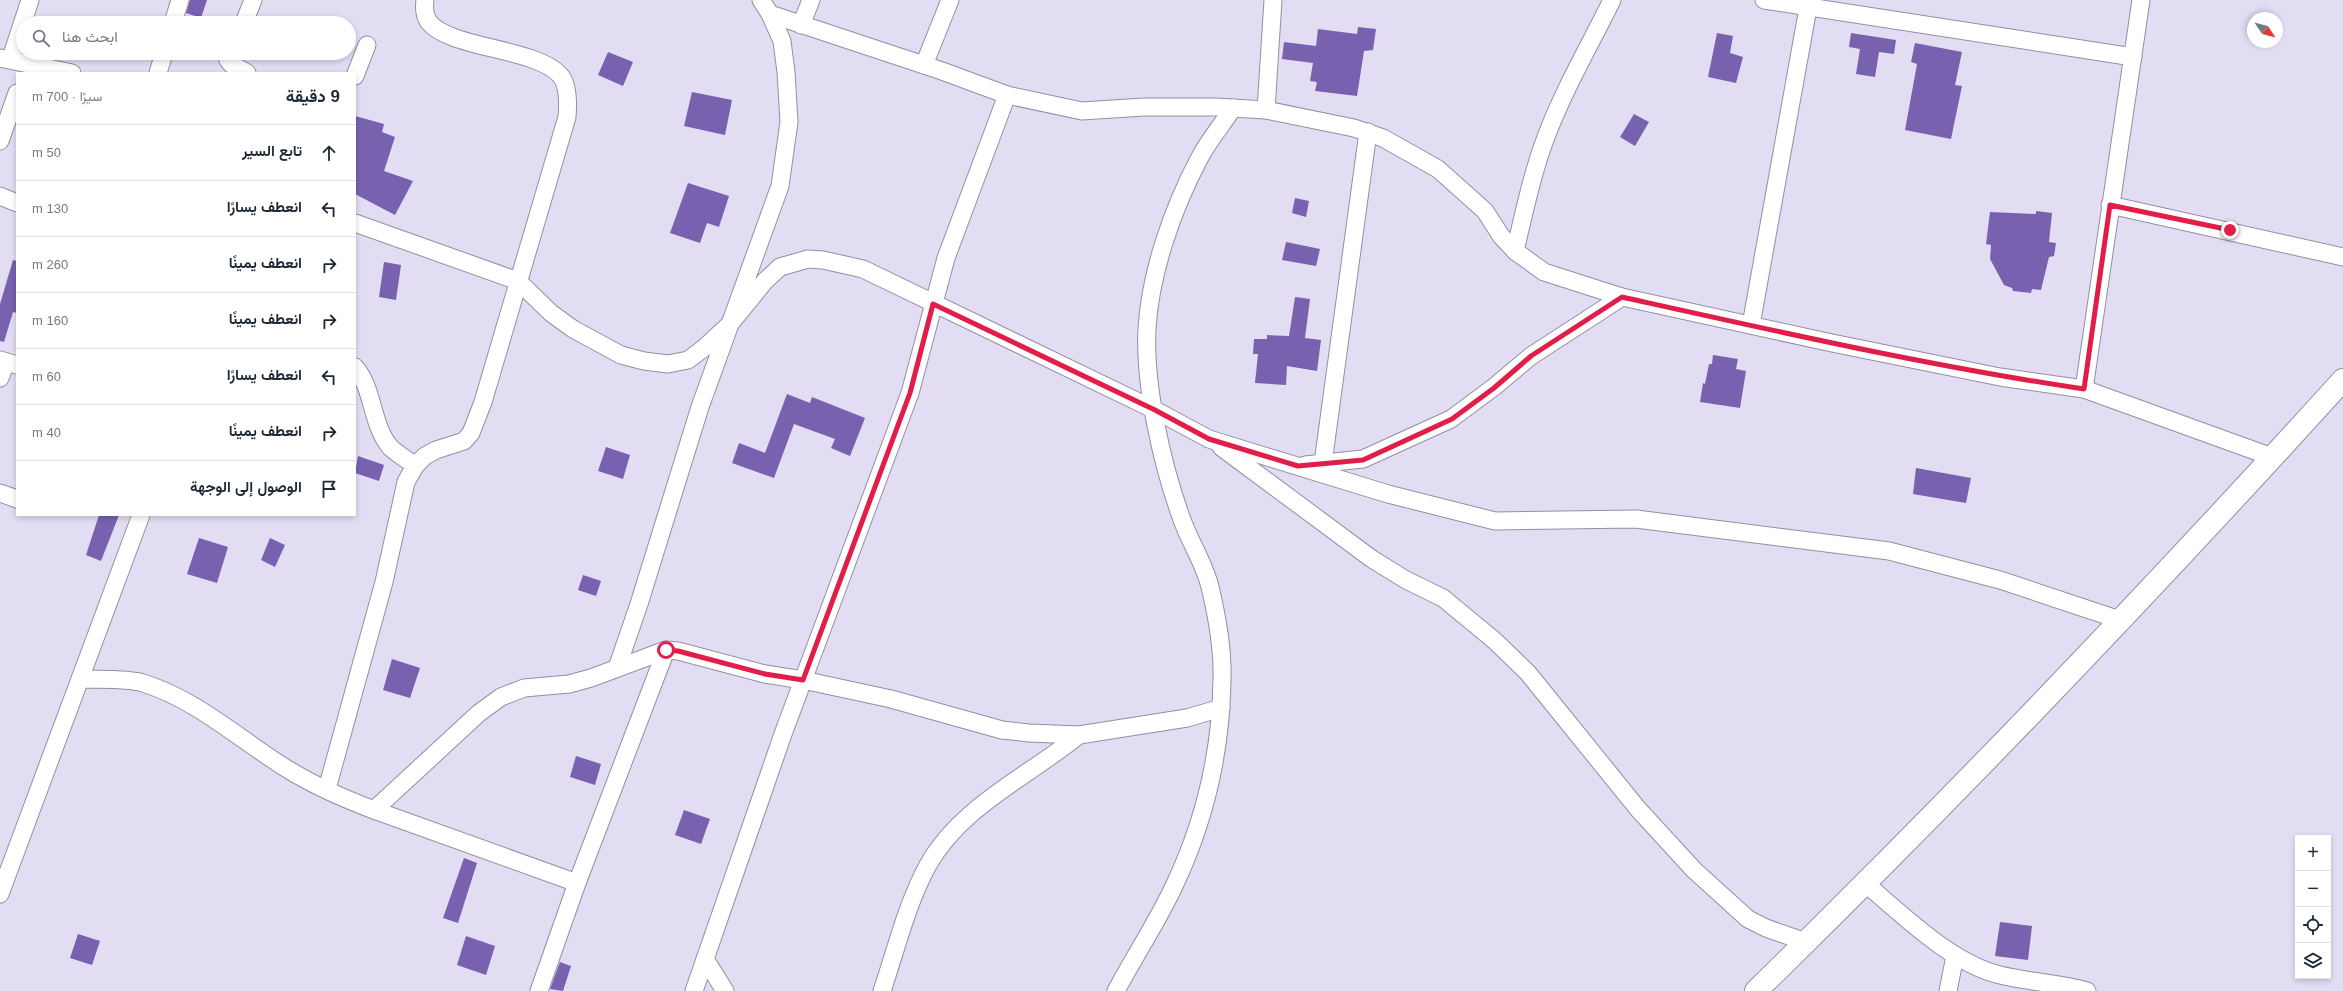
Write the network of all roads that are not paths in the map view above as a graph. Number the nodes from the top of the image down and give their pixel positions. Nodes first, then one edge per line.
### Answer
1 (30, 0) edge
2 (180, 0) edge
3 (253, 0) edge
4 (425, 0) edge
5 (761, 0) edge
6 (811, 0) edge
7 (1274, 0) edge
8 (1612, 0) edge
9 (1764, 0) edge
10 (2140, 0) edge
11 (951, 3) edge
12 (1808, 8) junction
13 (770, 14) junction
14 (23, 16) edge
15 (175, 16) edge
16 (247, 16) edge
17 (801, 25) junction
18 (16, 34) edge
19 (367, 45) dead end
20 (2133, 57) junction
21 (6, 58) edge
22 (162, 60) edge
23 (228, 60) edge
24 (924, 65) junction
25 (26, 68) edge
26 (63, 72) edge
27 (158, 72) edge
28 (245, 72) edge
29 (356, 73) edge
30 (1007, 95) junction
31 (16, 96) edge
32 (1233, 108) junction
33 (1266, 110) junction
34 (1368, 132) junction
35 (0, 141) edge
36 (0, 196) edge
37 (16, 203) edge
38 (2110, 205) junction
39 (356, 223) edge
40 (1515, 251) junction
41 (2343, 257) edge
42 (518, 281) junction
43 (1622, 297) junction
44 (933, 304) junction
45 (730, 324) junction
46 (1751, 325) junction
47 (8, 363) edge
48 (356, 368) edge
49 (0, 378) edge
50 (2343, 380) edge
51 (2084, 389) junction
52 (1155, 410) junction
53 (1209, 439) junction
54 (2272, 457) junction
55 (1323, 463) junction
56 (416, 466) junction
57 (1298, 466) junction
58 (0, 493) edge
59 (16, 499) edge
60 (141, 516) edge
61 (2120, 620) junction
62 (666, 650) junction
63 (617, 668) junction
64 (80, 679) junction
65 (803, 680) junction
66 (1221, 708) junction
67 (1079, 735) junction
68 (327, 789) junction
69 (374, 810) junction
70 (577, 883) junction
71 (1866, 884) junction
72 (0, 894) edge
73 (1806, 942) junction
74 (1955, 956) junction
75 (704, 958) junction
76 (539, 991) edge
77 (694, 991) edge
78 (725, 991) edge
79 (882, 991) edge
80 (1116, 991) edge
81 (1756, 991) edge
82 (1948, 991) edge
83 (2087, 991) edge

1 - 14 street
2 - 15 street
3 - 16 street
4 - 42 street
5 - 13 street
6 - 17 street
7 - 33 street
8 - 40 street
9 - 12 street
10 - 20 street
11 - 24 street
12 - 20 street
12 - 46 street
13 - 17 street
13 - 45 street
17 - 24 street
18 - 21 street
19 - 29 street
20 - 38 street
21 - 25 street
22 - 27 street
23 - 28 street
24 - 30 street
25 - 26 street
30 - 32 street
30 - 44 street
31 - 35 street
32 - 33 street
32 - 52 street
33 - 34 street
34 - 40 street
34 - 55 street
36 - 37 street
38 - 41 street
38 - 51 street
39 - 42 street
40 - 43 street
42 - 45 street
42 - 56 street
43 - 46 street
43 - 55 street
44 - 45 street
44 - 52 street
44 - 65 street
45 - 63 street
46 - 51 street
47 - 49 street
48 - 56 street
50 - 54 street
51 - 54 street
52 - 53 street
52 - 66 street
53 - 57 street
53 - 73 street
54 - 61 street
55 - 57 street
56 - 68 street
57 - 61 street
58 - 59 street
60 - 64 street
61 - 71 street
62 - 63 street
62 - 65 street
62 - 70 street
63 - 69 street
64 - 68 street
64 - 72 street
65 - 67 street
65 - 75 street
66 - 67 street
66 - 80 street
67 - 79 street
68 - 69 street
69 - 70 street
70 - 76 street
71 - 73 street
71 - 74 street
73 - 81 street
74 - 82 street
74 - 83 street
75 - 77 street
75 - 78 street

